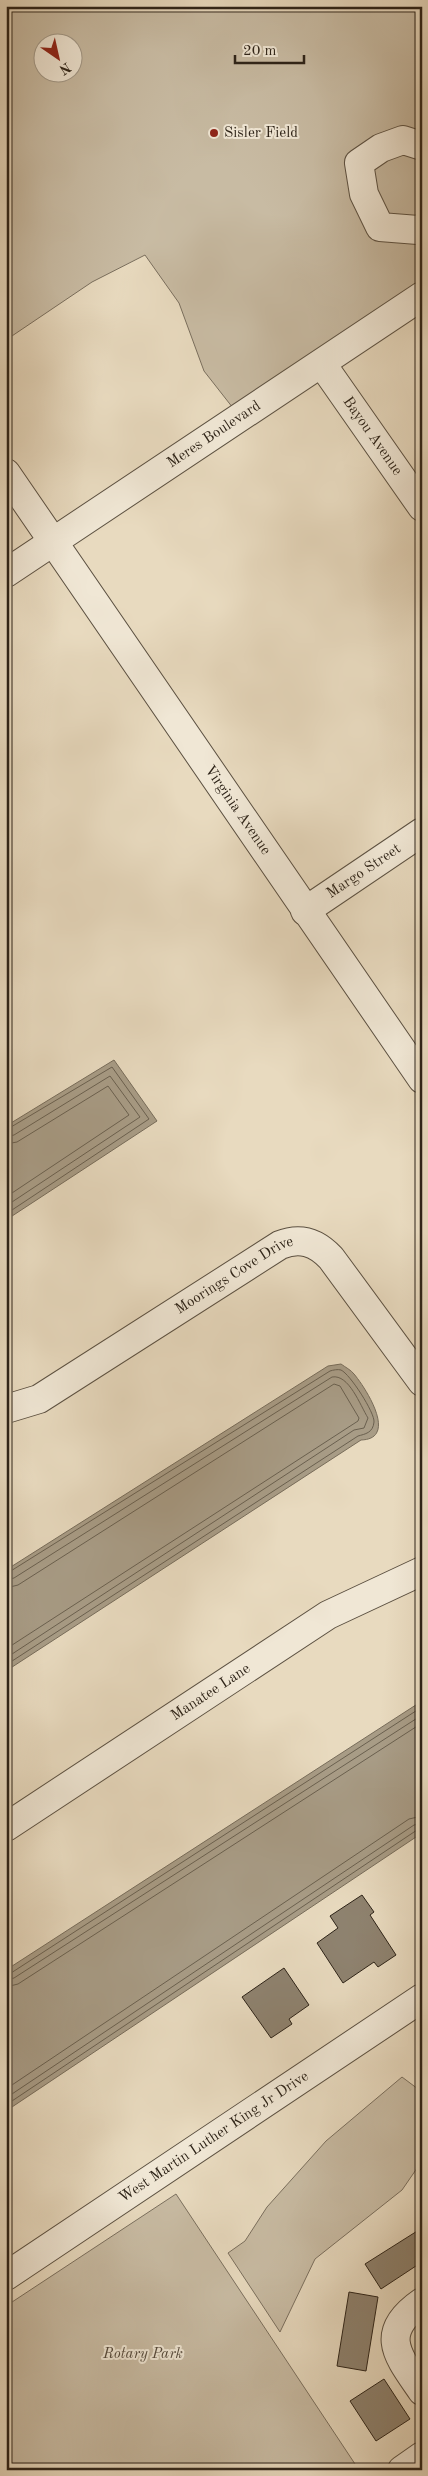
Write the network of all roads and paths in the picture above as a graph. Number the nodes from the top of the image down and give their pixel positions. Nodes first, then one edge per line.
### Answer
1 (422, 146) edge
2 (422, 228) edge
3 (422, 296) edge
4 (322, 364) junction
5 (6, 473) edge
6 (422, 507) edge
7 (53, 542) junction
8 (6, 573) edge
9 (422, 832) edge
10 (305, 911) junction
11 (422, 1079) edge
12 (422, 1382) edge
13 (6, 1409) edge
14 (422, 1571) edge
15 (6, 1827) edge
16 (422, 1998) edge
17 (6, 2276) edge
18 (422, 2302) edge
19 (422, 2392) edge
20 (422, 2456) edge
21 (402, 2470) edge

1 - 2 street
3 - 4 street, Meres Boulevard
4 - 6 street, Bayou Avenue
4 - 7 street, Meres Boulevard
5 - 7 street, Virginia Avenue
7 - 8 street, Meres Boulevard
7 - 10 street, Virginia Avenue
9 - 10 street, Margo Street
10 - 11 street, Virginia Avenue
12 - 13 street, Moorings Cove Drive
14 - 15 street, Manatee Lane
16 - 17 street, West Martin Luther King Jr Drive
18 - 19 street
20 - 21 street

